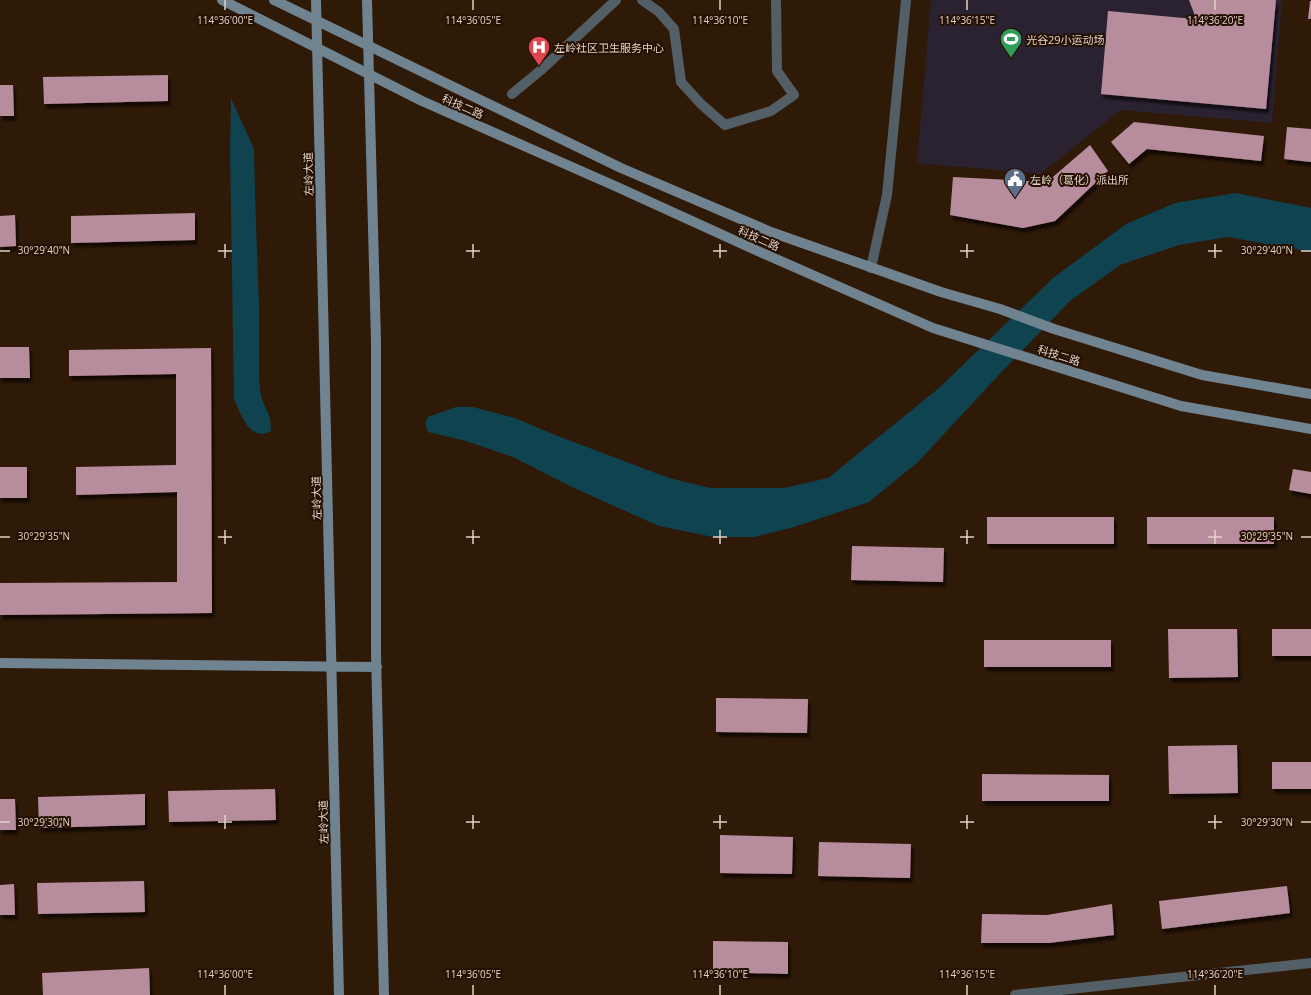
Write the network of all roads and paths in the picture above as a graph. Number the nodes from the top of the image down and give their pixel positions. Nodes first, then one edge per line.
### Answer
1 (222, 0) edge
2 (274, 0) edge
3 (316, 0) edge
4 (367, 0) edge
5 (616, 0) edge
6 (642, 0) edge
7 (776, 0) edge
8 (906, 0) edge
9 (316, 20) junction
10 (368, 46) junction
11 (317, 48) junction
12 (369, 75) junction
13 (512, 94) dead end
14 (871, 268) junction
15 (1311, 394) edge
16 (1311, 429) edge
17 (0, 663) edge
18 (332, 666) junction
19 (377, 667) junction
20 (1311, 963) edge
21 (339, 995) edge
22 (384, 995) edge
23 (1015, 995) edge

1 - 11 street, 科技二路
2 - 9 street, 科技二路
3 - 9 street, 左岭大道
4 - 10 street
5 - 13 street
6 - 7 street
8 - 14 street
9 - 10 street, 科技二路
9 - 11 street, 左岭大道
10 - 12 street
10 - 14 street, 科技二路
11 - 12 street, 科技二路
11 - 18 street, 左岭大道
12 - 16 street, 科技二路
12 - 19 street
14 - 15 street, 科技二路
17 - 18 street
18 - 19 street
18 - 21 street, 左岭大道
19 - 22 street
20 - 23 street

